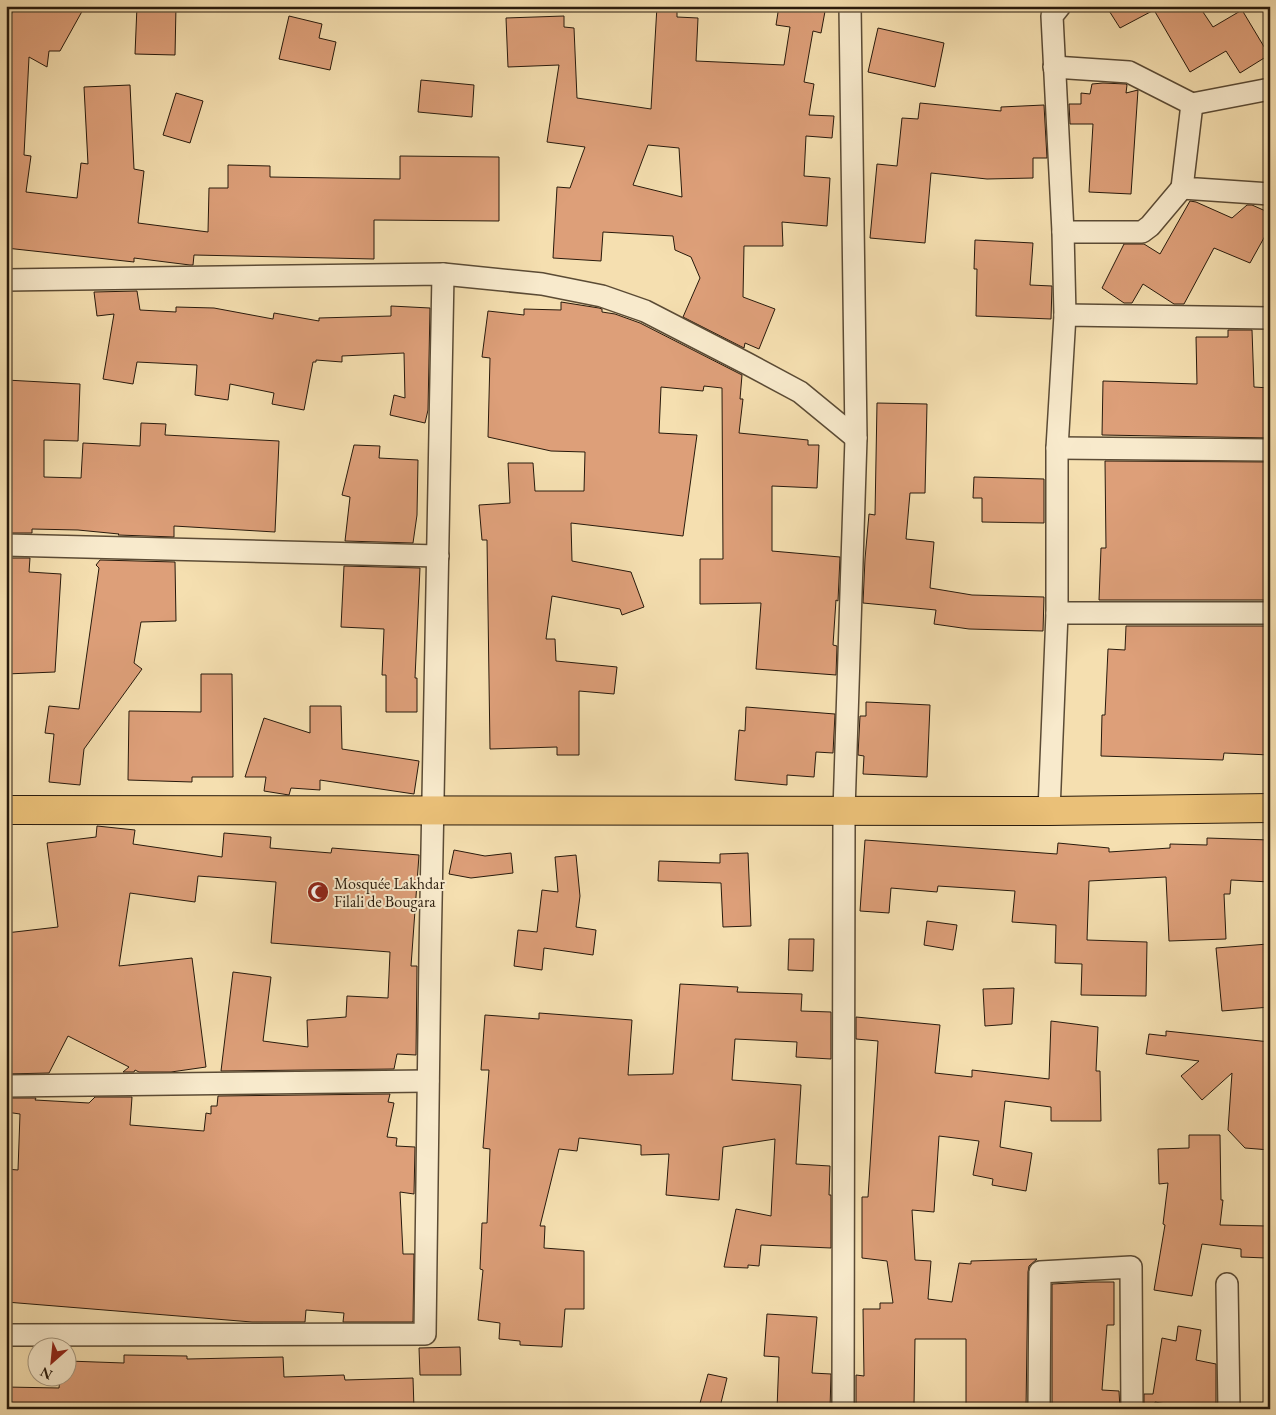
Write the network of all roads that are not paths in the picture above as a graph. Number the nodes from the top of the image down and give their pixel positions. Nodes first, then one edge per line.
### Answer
1 (850, 6) edge
2 (1060, 6) edge
3 (1054, 67) junction
4 (1270, 88) edge
5 (1192, 104) junction
6 (1182, 188) junction
7 (1270, 194) edge
8 (1063, 232) junction
9 (443, 274) junction
10 (6, 280) edge
11 (1064, 315) junction
12 (1270, 318) edge
13 (856, 438) junction
14 (1057, 448) junction
15 (1270, 450) edge
16 (6, 545) edge
17 (438, 556) junction
18 (1057, 613) junction
19 (1270, 613) edge
20 (1270, 808) edge
21 (6, 810) edge
22 (433, 810) junction
23 (844, 811) junction
24 (1049, 811) junction
25 (428, 1081) junction
26 (6, 1086) edge
27 (1227, 1284) dead end
28 (6, 1335) edge
29 (843, 1409) edge
30 (1039, 1409) edge
31 (1132, 1409) edge
32 (1229, 1409) edge

1 - 13 street
2 - 3 street
3 - 5 street
3 - 8 street
4 - 5 street
5 - 6 street
6 - 7 street
6 - 8 street
8 - 11 street
9 - 10 street
9 - 13 street
9 - 17 street
11 - 12 street
11 - 14 street
13 - 23 street
14 - 15 street
14 - 18 street
16 - 17 street
17 - 22 street
18 - 19 street
18 - 24 street
20 - 24 main road
21 - 22 main road
22 - 23 main road
22 - 25 street
23 - 24 main road
23 - 29 street
25 - 26 street
25 - 28 street
27 - 32 street
30 - 31 street

